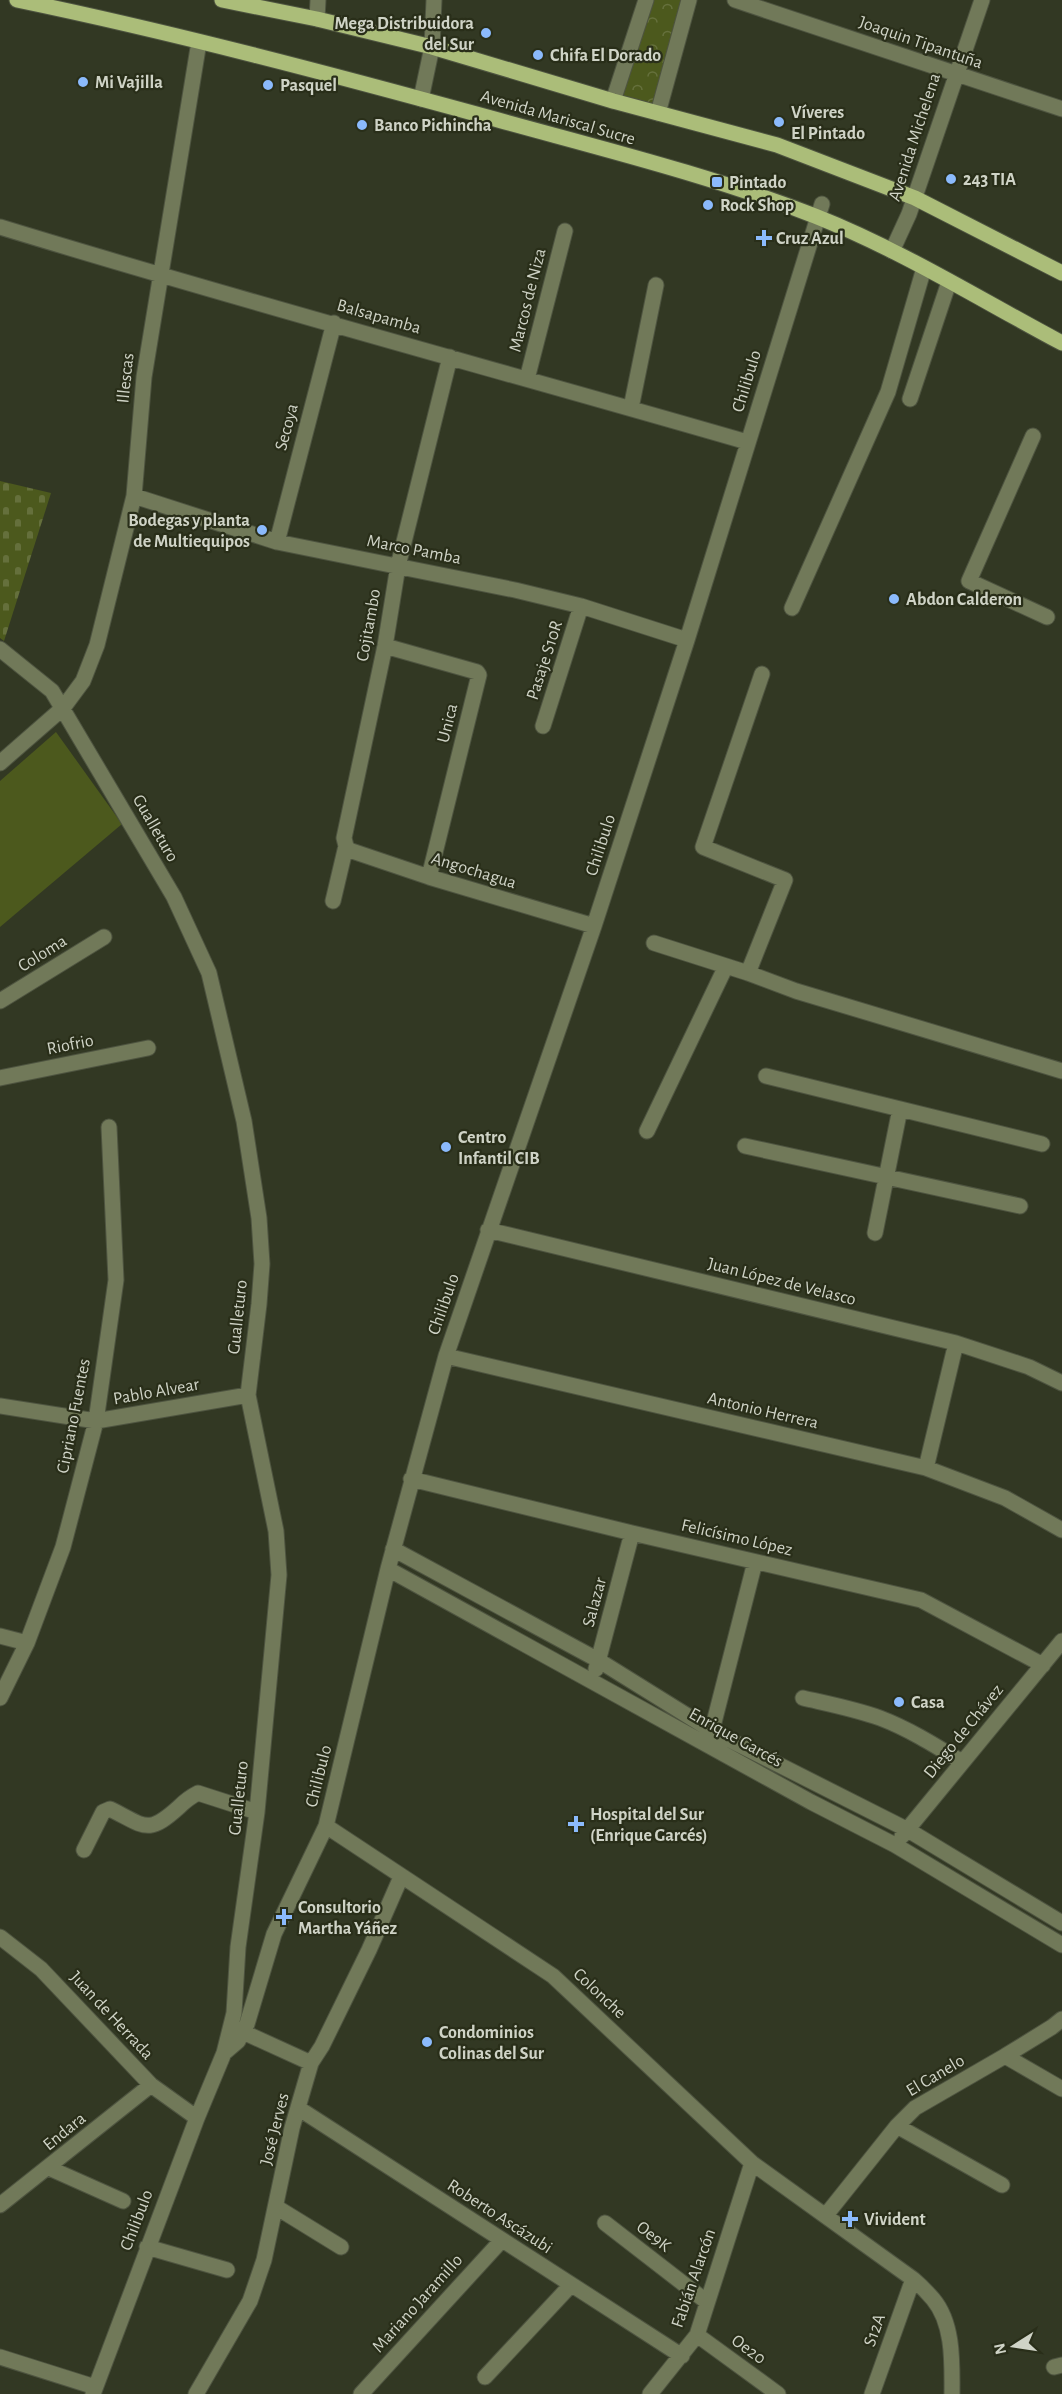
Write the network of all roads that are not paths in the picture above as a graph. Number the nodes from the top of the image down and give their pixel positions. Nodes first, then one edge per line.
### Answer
1 (16, 0) edge
2 (222, 0) edge
3 (318, 0) edge
4 (434, 0) edge
5 (646, 0) edge
6 (689, 0) edge
7 (735, 0) edge
8 (982, 0) edge
9 (317, 20) junction
10 (199, 42) junction
11 (432, 47) junction
12 (956, 75) junction
13 (421, 99) junction
14 (613, 101) junction
15 (1062, 109) edge
16 (658, 114) junction
17 (915, 198) junction
18 (820, 210) junction
19 (0, 227) edge
20 (565, 231) dead end
21 (892, 251) junction
22 (924, 268) junction
23 (1062, 273) edge
24 (159, 276) junction
25 (949, 282) junction
26 (656, 285) dead end
27 (334, 323) junction
28 (1062, 343) edge
29 (450, 357) junction
30 (527, 379) junction
31 (910, 399) dead end
32 (631, 408) junction
33 (1033, 436) dead end
34 (747, 442) junction
35 (134, 496) junction
36 (277, 542) junction
37 (398, 566) junction
38 (581, 606) junction
39 (792, 608) dead end
40 (1047, 617) dead end
41 (687, 640) junction
42 (384, 646) junction
43 (0, 649) edge
44 (762, 674) dead end
45 (63, 708) junction
46 (543, 726) dead end
47 (0, 763) edge
48 (346, 846) junction
49 (429, 877) junction
50 (333, 901) dead end
51 (594, 926) junction
52 (104, 937) dead end
53 (654, 943) dead end
54 (726, 966) junction
55 (748, 973) junction
56 (0, 1001) edge
57 (148, 1048) dead end
58 (1062, 1071) edge
59 (766, 1076) dead end
60 (0, 1078) edge
61 (900, 1109) junction
62 (109, 1127) dead end
63 (647, 1131) dead end
64 (1042, 1144) dead end
65 (745, 1146) dead end
66 (1020, 1206) dead end
67 (488, 1230) junction
68 (875, 1233) dead end
69 (956, 1343) junction
70 (446, 1356) junction
71 (1062, 1383) edge
72 (248, 1395) junction
73 (0, 1406) edge
74 (96, 1421) junction
75 (926, 1468) junction
76 (411, 1479) junction
77 (1062, 1530) edge
78 (632, 1533) junction
79 (393, 1549) junction
80 (755, 1562) junction
81 (388, 1569) junction
82 (0, 1636) edge
83 (1062, 1641) edge
84 (27, 1643) junction
85 (598, 1660) junction
86 (1043, 1665) junction
87 (593, 1681) junction
88 (0, 1698) edge
89 (803, 1698) dead end
90 (711, 1738) junction
91 (962, 1762) junction
92 (257, 1812) junction
93 (326, 1826) junction
94 (908, 1830) junction
95 (895, 1845) junction
96 (84, 1850) dead end
97 (401, 1877) junction
98 (1062, 1923) edge
99 (0, 1937) edge
100 (1062, 1945) edge
101 (1062, 2019) edge
102 (243, 2032) junction
103 (224, 2053) junction
104 (1005, 2056) junction
105 (311, 2063) junction
106 (151, 2085) junction
107 (1062, 2089) edge
108 (298, 2108) junction
109 (197, 2118) junction
110 (897, 2126) junction
111 (752, 2163) junction
112 (49, 2168) junction
113 (1002, 2185) dead end
114 (123, 2201) dead end
115 (0, 2205) edge
116 (276, 2207) junction
117 (826, 2215) junction
118 (605, 2223) dead end
119 (501, 2241) junction
120 (147, 2247) junction
121 (341, 2247) dead end
122 (227, 2270) dead end
123 (913, 2279) junction
124 (571, 2285) junction
125 (707, 2302) junction
126 (697, 2335) junction
127 (682, 2356) junction
128 (0, 2357) edge
129 (485, 2377) dead end
130 (94, 2390) edge
131 (363, 2393) edge
132 (196, 2394) edge
133 (650, 2394) edge
134 (778, 2394) edge
135 (872, 2394) edge
136 (952, 2394) edge

1 - 10 main road, Avenida Mariscal Sucre
2 - 9 main road, Avenida Mariscal Sucre
3 - 9 street
4 - 11 street
5 - 14 street
6 - 16 street
7 - 12 street, Joaquin Tipantuña
8 - 12 street, Avenida Michelena
9 - 11 main road, Avenida Mariscal Sucre
10 - 13 main road, Avenida Mariscal Sucre
10 - 24 street, Illescas
11 - 13 street
11 - 14 main road, Avenida Mariscal Sucre
12 - 15 street, Joaquin Tipantuña
12 - 17 street, Avenida Michelena
13 - 18 main road, Avenida Mariscal Sucre
14 - 16 main road, Avenida Mariscal Sucre
16 - 17 main road, Avenida Mariscal Sucre
17 - 21 street, Avenida Michelena
17 - 23 main road, Avenida Mariscal Sucre
18 - 21 main road, Avenida Mariscal Sucre
18 - 34 street, Chilibulo
19 - 24 street, Balsapamba
20 - 30 street, Marcos de Niza
21 - 22 main road, Avenida Mariscal Sucre
22 - 25 main road, Avenida Mariscal Sucre
22 - 39 street
24 - 27 street, Balsapamba
24 - 35 street, Illescas
25 - 28 main road, Avenida Mariscal Sucre
25 - 31 street
26 - 32 street
27 - 29 street, Balsapamba
27 - 36 street, Secoya
29 - 30 street, Balsapamba
29 - 37 street, Cojitambo
30 - 32 street, Balsapamba
32 - 34 street, Balsapamba
33 - 40 street
34 - 41 street, Chilibulo
35 - 36 street, Marco Pamba
35 - 45 street, Illescas
36 - 37 street, Marco Pamba
37 - 38 street, Marco Pamba
37 - 42 street, Cojitambo
38 - 41 street, Marco Pamba
38 - 46 street, Pasaje S10R
41 - 51 street, Chilibulo
42 - 48 street, Cojitambo
42 - 49 street, Unica
43 - 45 street, Gualleturo
44 - 55 street
45 - 47 street, Illescas
45 - 72 street, Gualleturo
48 - 49 street, Angochagua
48 - 50 street, Cojitambo
49 - 51 street, Angochagua
51 - 67 street, Chilibulo
52 - 56 street, Coloma
53 - 54 street
54 - 55 street
54 - 63 street
55 - 58 street
57 - 60 street, Riofrio
59 - 61 street
61 - 64 street
61 - 68 street
62 - 74 street, Cipriano Fuentes
65 - 66 street
67 - 69 street, Juan López de Velasco
67 - 70 street, Chilibulo
69 - 71 street, Juan López de Velasco
69 - 75 street
70 - 75 street, Antonio Herrera
70 - 76 street, Chilibulo
72 - 74 street, Pablo Alvear
72 - 92 street, Gualleturo
73 - 74 street, Pablo Alvear
74 - 84 street, Cipriano Fuentes
75 - 77 street, Antonio Herrera
76 - 78 street, Felicísimo López
76 - 79 street, Chilibulo
78 - 80 street, Felicísimo López
78 - 85 street, Salazar
79 - 81 street, Chilibulo
79 - 85 street, Enrique Garcés
80 - 86 street, Felicísimo López
80 - 90 street
81 - 87 street, Enrique Garcés
81 - 93 street, Chilibulo
82 - 84 street
83 - 86 street, Diego de Chávez
84 - 88 street, Cipriano Fuentes
85 - 87 street, Salazar
85 - 90 street, Enrique Garcés
86 - 91 street, Diego de Chávez
87 - 90 street, Enrique Garcés
89 - 91 street
90 - 94 street, Enrique Garcés
90 - 95 street, Enrique Garcés
91 - 94 street, Diego de Chávez
92 - 96 street
92 - 103 street, Gualleturo
93 - 97 street, Colonche
93 - 102 street, Chilibulo
94 - 95 street, Diego de Chávez
94 - 98 street, Enrique Garcés
95 - 100 street, Enrique Garcés
97 - 105 street, José Jerves
97 - 111 street, Colonche
99 - 106 street, Juan de Herrada
101 - 104 street, El Canelo
102 - 103 street, Chilibulo
102 - 105 street
103 - 109 street, Chilibulo
104 - 107 street
104 - 110 street, El Canelo
105 - 108 street, José Jerves
106 - 109 street, Juan de Herrada
106 - 112 street, Endara
108 - 116 street, José Jerves
108 - 119 street, Roberto Ascázubi
109 - 120 street, Chilibulo
110 - 113 street
110 - 117 street, El Canelo
111 - 117 street, Colonche
111 - 125 street, Fabián Alarcón
112 - 114 street
112 - 115 street, Endara
116 - 121 street
116 - 132 street, José Jerves
117 - 123 street, Colonche
118 - 125 street, Oe9K
119 - 124 street, Roberto Ascázubi
119 - 131 street, Mariano Jaramillo
120 - 122 street
120 - 130 street, Chilibulo
123 - 135 street, S12A
123 - 136 street, Colonche
124 - 127 street, Roberto Ascázubi
124 - 129 street
125 - 126 street, Fabián Alarcón
126 - 127 street, Fabián Alarcón
126 - 134 street, Oe20
127 - 133 street, Fabián Alarcón
128 - 130 street

